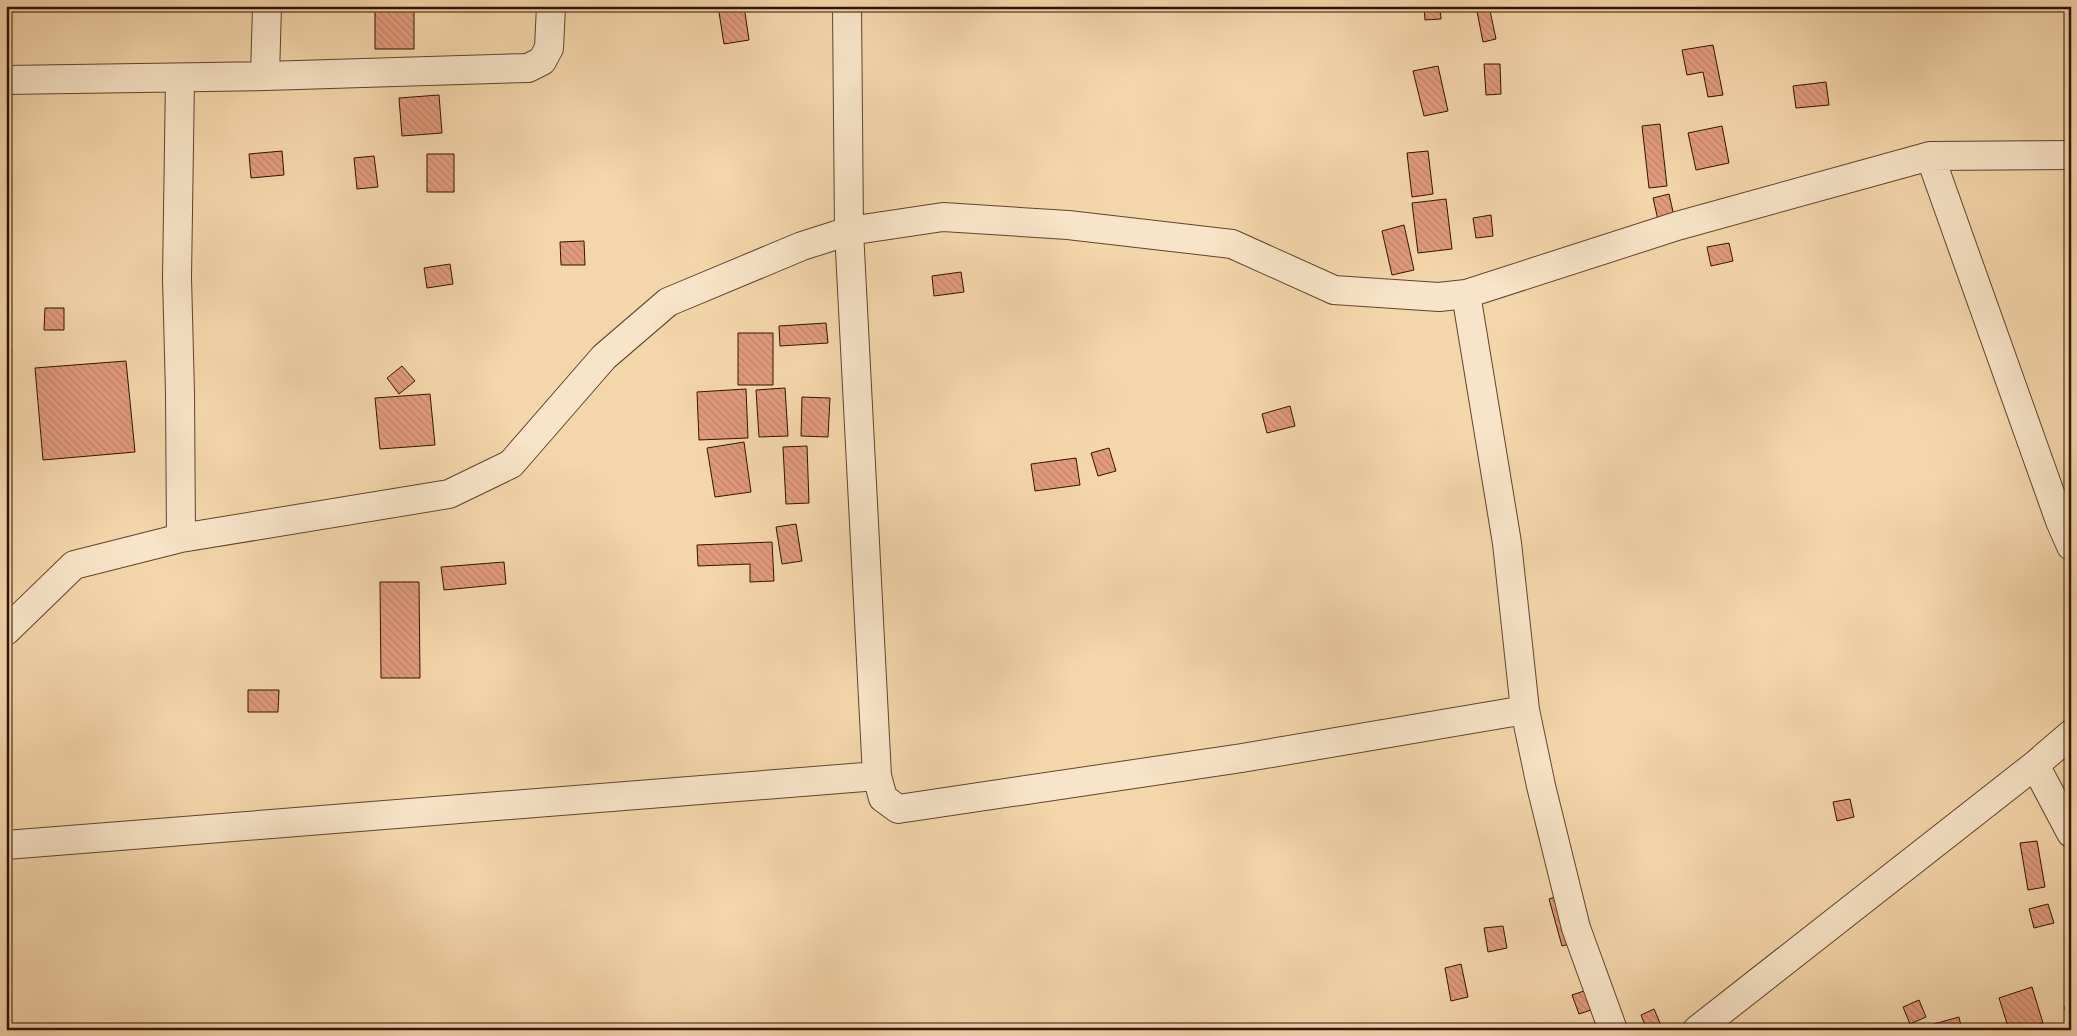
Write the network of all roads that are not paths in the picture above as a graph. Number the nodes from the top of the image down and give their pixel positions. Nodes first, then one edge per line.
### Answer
1 (267, 6) edge
2 (551, 6) edge
3 (847, 6) edge
4 (265, 76) junction
5 (180, 78) junction
6 (6, 80) edge
7 (2071, 155) edge
8 (1930, 156) junction
9 (849, 231) junction
10 (1466, 294) junction
11 (181, 538) junction
12 (2071, 546) edge
13 (6, 631) edge
14 (1525, 710) junction
15 (2071, 734) edge
16 (2036, 765) junction
17 (877, 776) junction
18 (2071, 833) edge
19 (6, 845) edge
20 (1613, 1030) edge
21 (1697, 1030) edge

1 - 4 street
2 - 4 street
3 - 9 street
4 - 5 street
5 - 6 street
5 - 11 street
7 - 8 street
8 - 10 street
8 - 12 street
9 - 10 street
9 - 11 street
9 - 17 street
10 - 14 street
11 - 13 street
14 - 17 street
14 - 20 street
15 - 16 street
16 - 18 street
16 - 21 street
17 - 19 street

